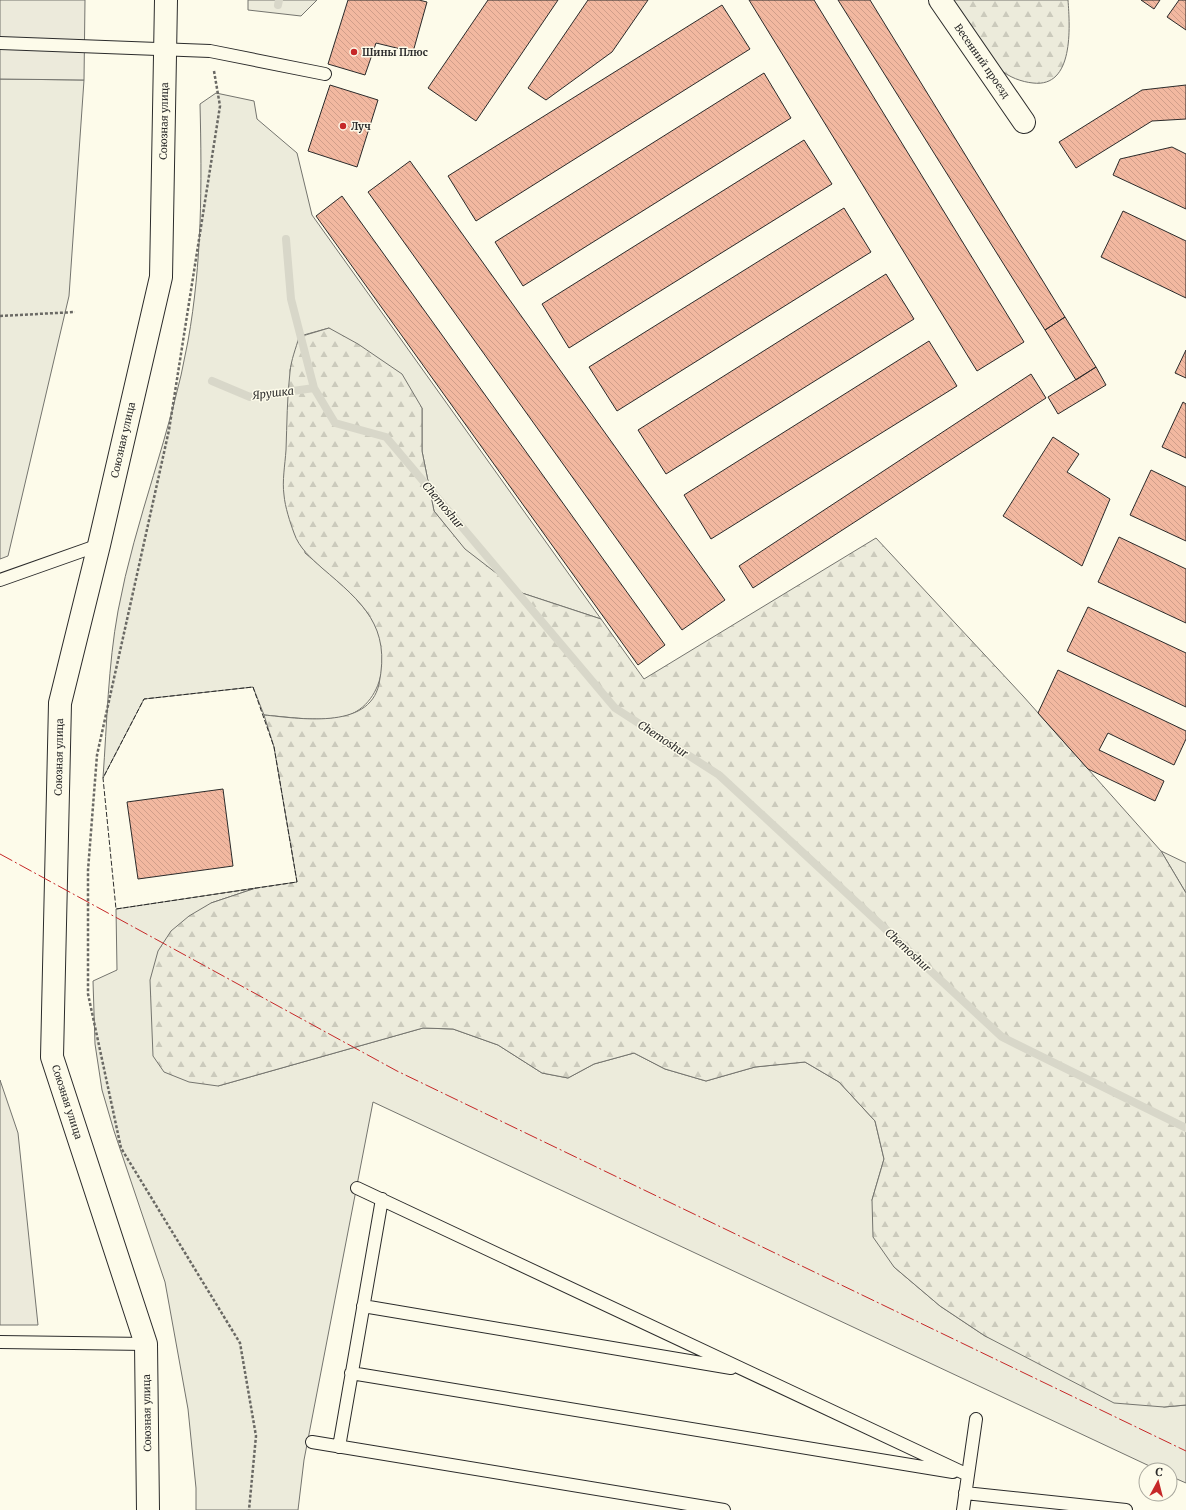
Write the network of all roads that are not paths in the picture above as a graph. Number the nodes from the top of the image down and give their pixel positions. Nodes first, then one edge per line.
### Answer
1 (166, 0) edge
2 (940, 0) edge
3 (0, 43) edge
4 (165, 50) junction
5 (325, 74) dead end
6 (1024, 122) dead end
7 (99, 545) junction
8 (0, 580) edge
9 (357, 1188) dead end
10 (382, 1199) junction
11 (363, 1306) junction
12 (0, 1342) edge
13 (146, 1344) junction
14 (745, 1370) junction
15 (351, 1373) junction
16 (976, 1419) dead end
17 (312, 1442) dead end
18 (339, 1446) junction
19 (968, 1475) junction
20 (965, 1493) junction
21 (148, 1510) edge
22 (724, 1510) edge
23 (963, 1510) edge
24 (1126, 1510) edge

1 - 4 main road, Союзная улица
2 - 6 main road, Весенний проезд
3 - 4 lane
4 - 5 lane
4 - 7 main road, Союзная улица
7 - 8 lane
7 - 13 main road, Союзная улица
9 - 10 lane
10 - 11 lane
10 - 14 lane
11 - 14 lane
11 - 15 lane
12 - 13 lane
13 - 21 main road, Союзная улица
14 - 19 lane
15 - 18 lane
15 - 19 lane
16 - 19 lane
17 - 18 lane
18 - 22 lane
19 - 20 lane
20 - 23 lane
20 - 24 lane

